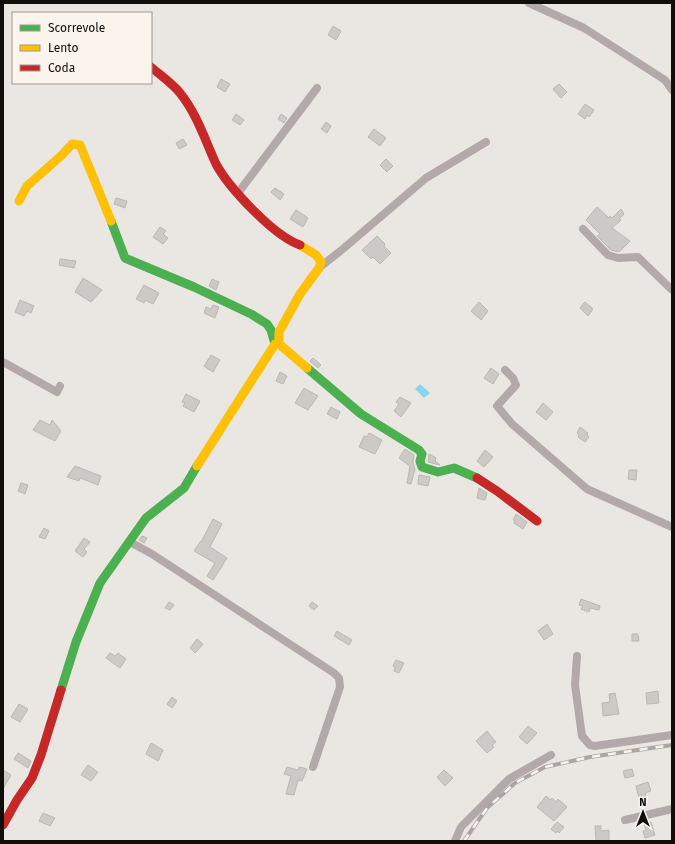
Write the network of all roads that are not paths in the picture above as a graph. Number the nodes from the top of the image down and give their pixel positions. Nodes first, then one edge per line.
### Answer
1 (529, 3) edge
2 (152, 68) edge
3 (316, 88) dead end
4 (672, 90) edge
5 (486, 142) dead end
6 (238, 193) junction
7 (19, 201) dead end
8 (583, 228) dead end
9 (319, 268) junction
10 (672, 290) edge
11 (277, 344) junction
12 (3, 362) edge
13 (505, 370) dead end
14 (60, 386) dead end
15 (537, 522) dead end
16 (672, 527) edge
17 (130, 542) junction
18 (577, 656) dead end
19 (672, 735) edge
20 (551, 755) dead end
21 (313, 767) dead end
22 (672, 809) edge
23 (626, 820) dead end
24 (3, 825) edge
25 (455, 841) edge

1 - 4 street
2 - 6 street
3 - 6 street
5 - 9 street
6 - 9 street
7 - 11 street
8 - 10 street
9 - 11 street
11 - 15 street
11 - 17 street
12 - 14 street
13 - 16 street
17 - 21 street
17 - 24 street
18 - 19 street
20 - 25 street
22 - 23 street

